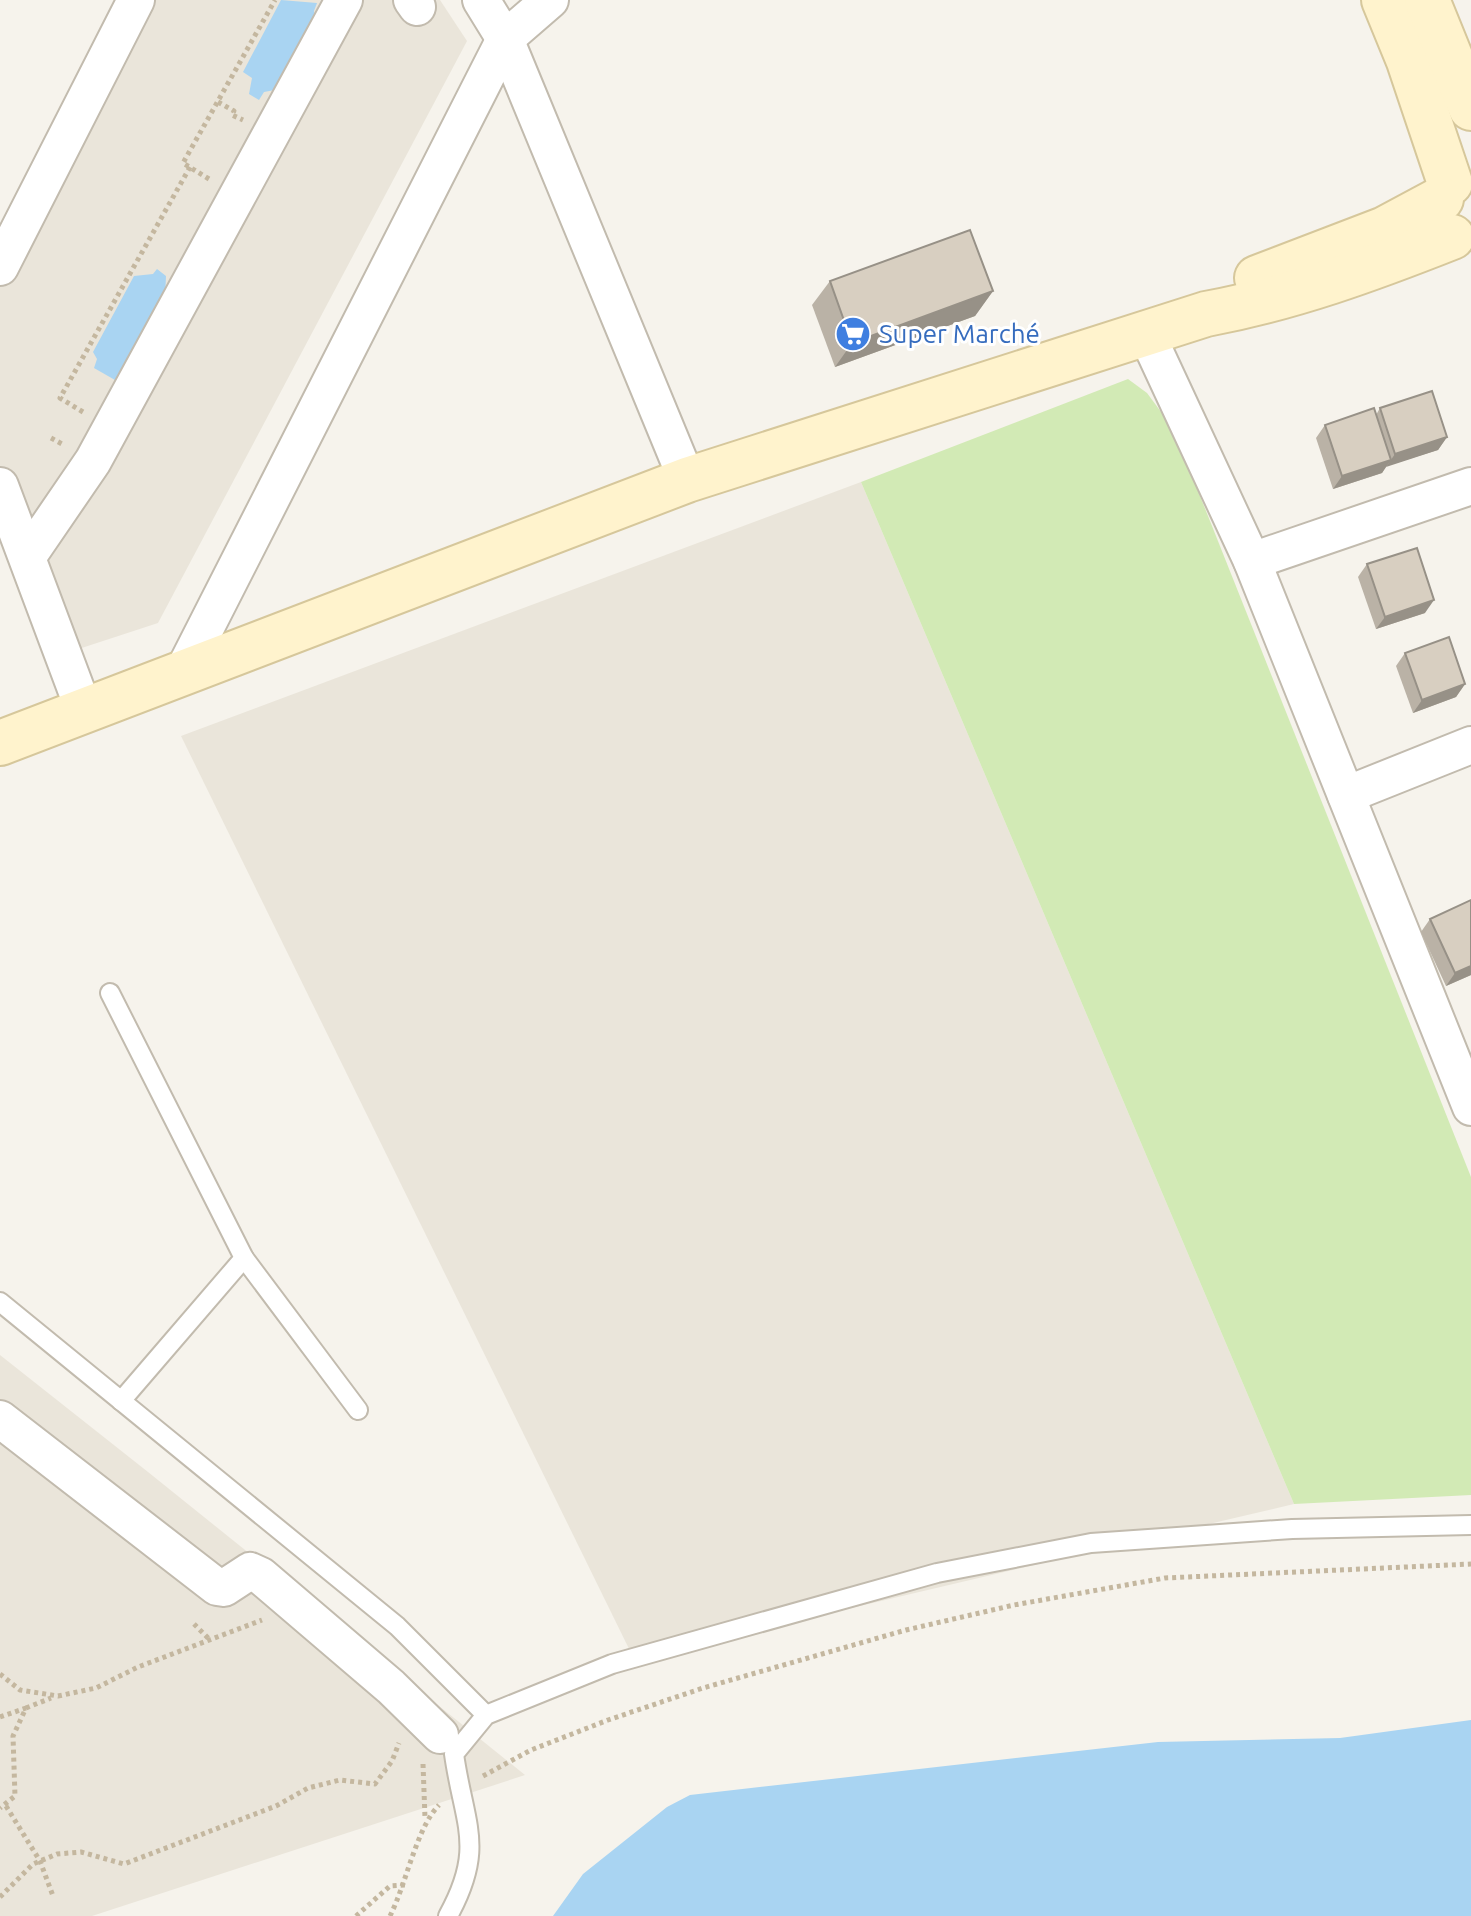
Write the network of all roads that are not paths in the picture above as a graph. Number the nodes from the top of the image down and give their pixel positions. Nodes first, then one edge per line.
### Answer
1 (136, 0) edge
2 (344, 0) edge
3 (481, 0) edge
4 (550, 0) edge
5 (1384, 0) edge
6 (1427, 0) edge
7 (505, 39) junction
8 (1471, 108) edge
9 (1457, 207) edge
10 (0, 267) edge
11 (1146, 333) junction
12 (687, 480) junction
13 (0, 486) edge
14 (1471, 486) edge
15 (28, 556) junction
16 (1252, 561) junction
17 (183, 672) junction
18 (85, 713) junction
19 (0, 743) edge
20 (1471, 745) edge
21 (1346, 795) junction
22 (110, 993) dead end
23 (1457, 1029) edge
24 (1471, 1107) edge
25 (244, 1258) junction
26 (0, 1302) edge
27 (121, 1401) junction
28 (358, 1410) dead end
29 (0, 1419) edge
30 (1471, 1525) edge
31 (486, 1715) junction
32 (440, 1735) dead end
33 (448, 1916) edge

1 - 10 street
2 - 15 street
3 - 7 street
4 - 7 street
5 - 9 street
6 - 8 street
7 - 12 street
7 - 17 street
9 - 11 street
11 - 12 street
11 - 16 street
12 - 17 street
13 - 15 street
14 - 16 street
15 - 18 street
16 - 21 street
17 - 18 street
18 - 19 street
20 - 21 street
21 - 23 street
22 - 25 lane
23 - 24 street
25 - 27 lane
25 - 28 lane
26 - 27 lane
27 - 31 lane
29 - 32 street
30 - 31 lane
31 - 33 lane

